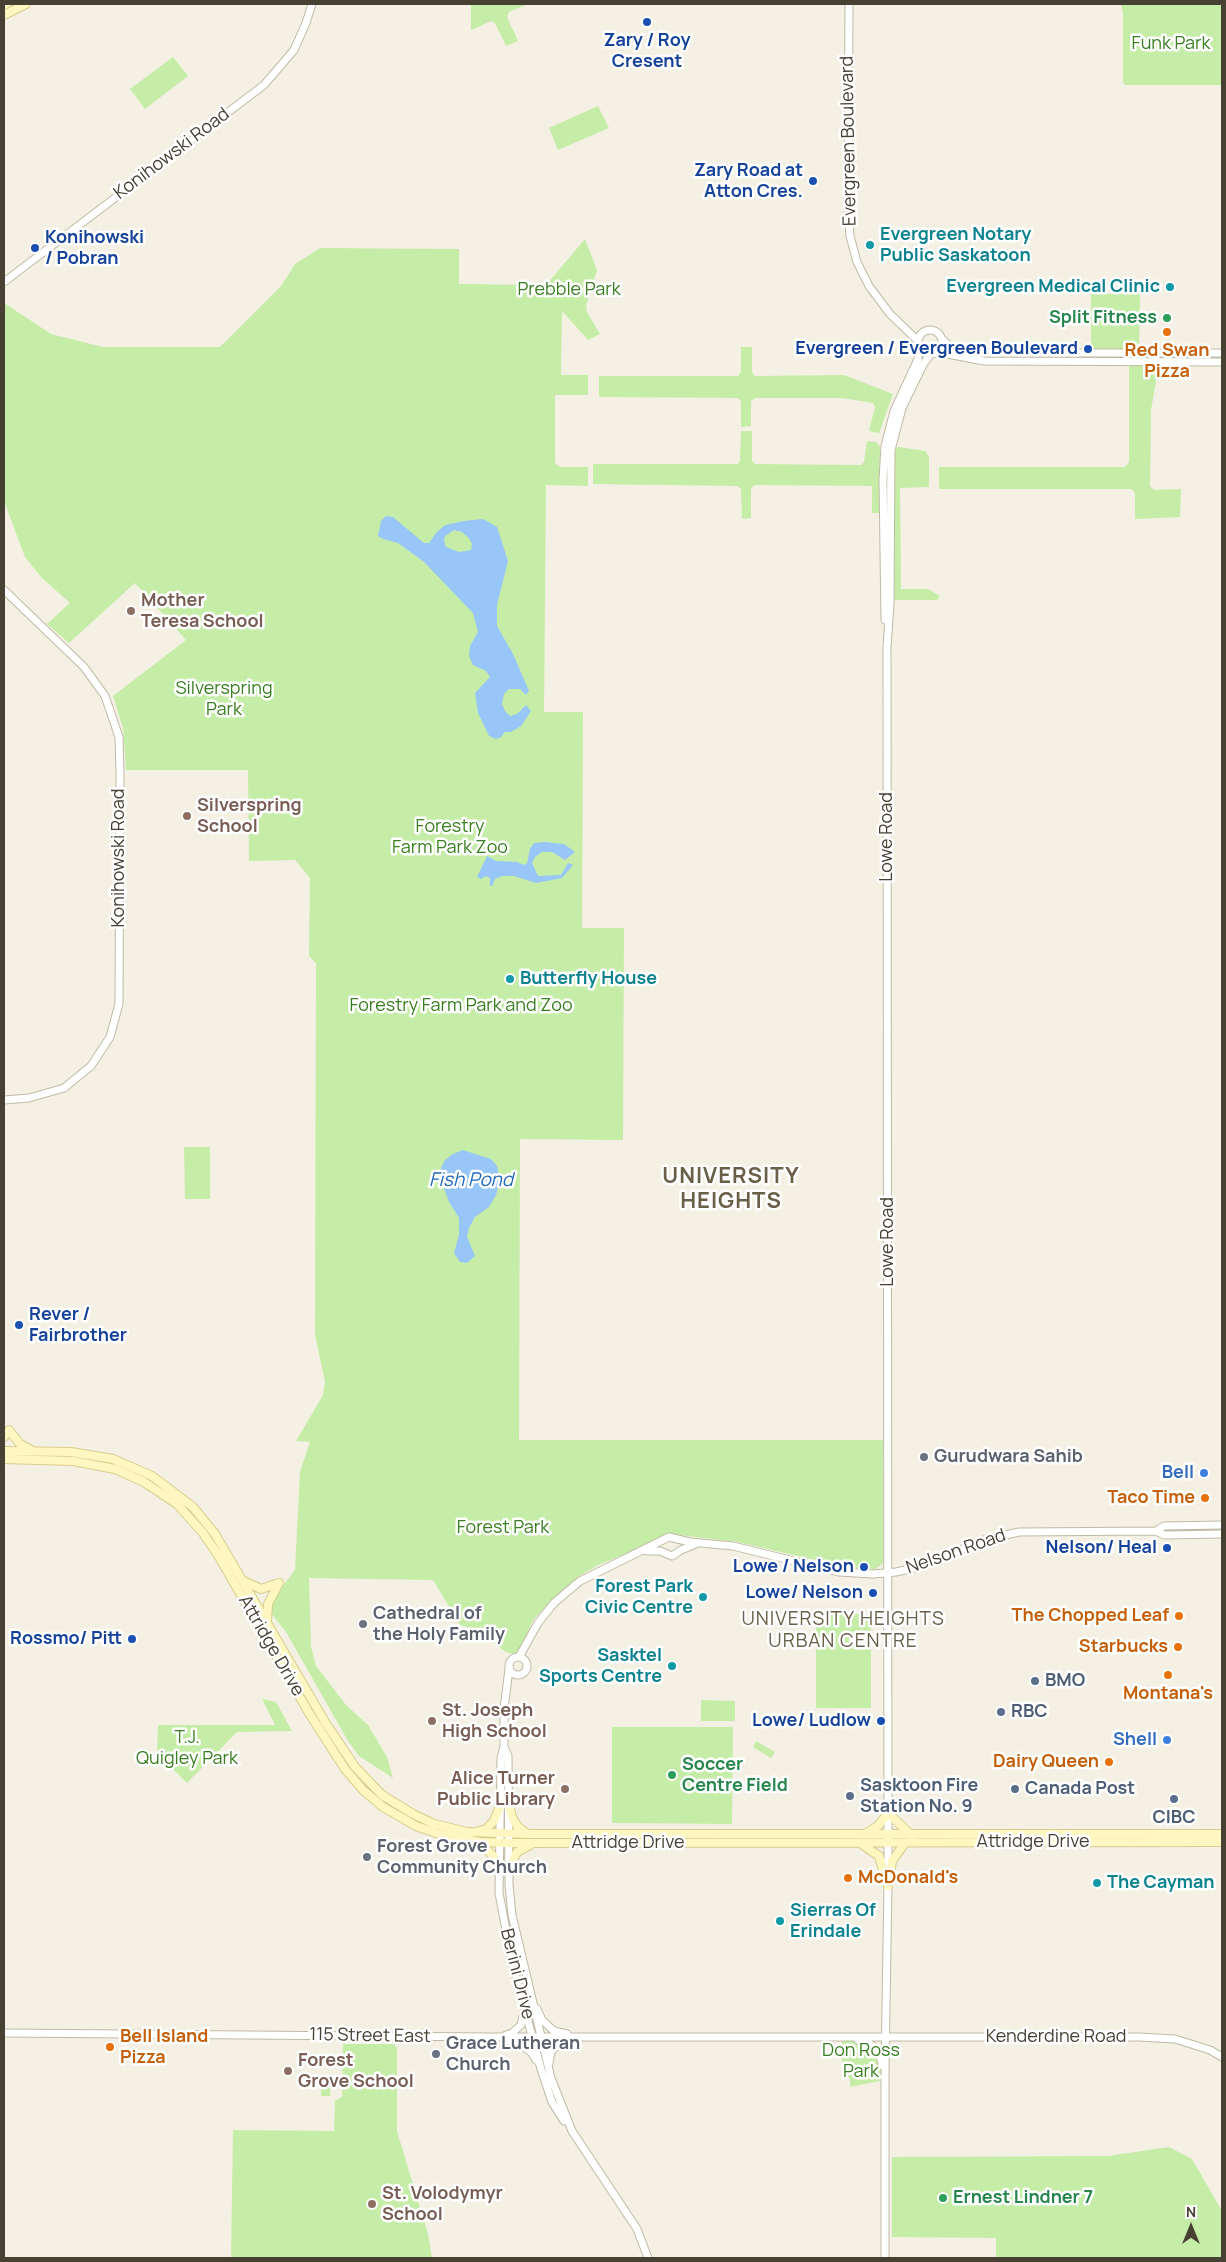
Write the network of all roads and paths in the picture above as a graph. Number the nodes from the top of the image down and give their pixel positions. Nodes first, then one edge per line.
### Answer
1 (26, 4) edge
2 (312, 4) edge
3 (849, 4) edge
4 (4, 15) edge
5 (4, 282) edge
6 (900, 323) junction
7 (924, 331) junction
8 (942, 339) junction
9 (918, 344) junction
10 (934, 353) junction
11 (1222, 353) edge
12 (1222, 362) edge
13 (4, 590) edge
14 (887, 648) junction
15 (4, 1100) edge
16 (4, 1437) edge
17 (4, 1451) edge
18 (35, 1451) junction
19 (4, 1459) edge
20 (1222, 1525) edge
21 (1156, 1531) junction
22 (1222, 1534) edge
23 (680, 1540) junction
24 (663, 1542) junction
25 (699, 1543) junction
26 (682, 1550) junction
27 (644, 1551) junction
28 (666, 1554) junction
29 (889, 1573) junction
30 (244, 1581) junction
31 (268, 1623) junction
32 (522, 1658) junction
33 (509, 1669) junction
34 (519, 1675) junction
35 (506, 1694) junction
36 (505, 1802) junction
37 (888, 1813) junction
38 (473, 1832) junction
39 (500, 1833) junction
40 (509, 1834) junction
41 (528, 1834) junction
42 (1222, 1834) edge
43 (912, 1836) junction
44 (861, 1839) junction
45 (889, 1840) junction
46 (479, 1842) junction
47 (500, 1842) junction
48 (1222, 1842) edge
49 (509, 1843) junction
50 (536, 1843) junction
51 (905, 1843) junction
52 (500, 1868) junction
53 (509, 1868) junction
54 (888, 1886) junction
55 (532, 2000) junction
56 (524, 2004) junction
57 (4, 2033) edge
58 (491, 2037) junction
59 (536, 2037) junction
60 (579, 2037) junction
61 (848, 2037) junction
62 (886, 2038) junction
63 (1222, 2057) edge
64 (545, 2068) junction
65 (885, 2070) junction
66 (648, 2258) edge
67 (886, 2258) edge

1 - 4 main road
2 - 5 street, Konihowski Road
3 - 6 street, Evergreen Boulevard
6 - 7 street, Evergreen Boulevard
6 - 9 street, Evergreen Boulevard
7 - 8 street
7 - 9 street
8 - 10 street
8 - 11 street
9 - 10 street
9 - 14 street, Lowe Road
10 - 12 street
10 - 14 street, Lowe Road
13 - 15 street, Konihowski Road
14 - 29 street, Lowe Road
16 - 18 main road
17 - 18 main road, Attridge Drive
18 - 30 main road, Attridge Drive
19 - 46 main road, Attridge Drive
20 - 21 street, Nelson Road
21 - 22 street, Nelson Road
21 - 29 street, Nelson Road
23 - 24 street, Nelson Road
23 - 25 street, Nelson Road
23 - 26 street
24 - 27 street, Nelson Road
24 - 28 street
25 - 26 street, Nelson Road
25 - 29 street, Nelson Road
26 - 28 street, Nelson Road
27 - 28 street, Nelson Road
27 - 32 street, Nelson Road
29 - 37 street, Lowe Road
30 - 31 main road, Attridge Drive
30 - 31 main road
31 - 38 main road, Attridge Drive
32 - 33 street
32 - 34 street
33 - 34 street
33 - 35 street
34 - 35 street
35 - 36 street
36 - 38 main road
36 - 39 street
36 - 40 street
36 - 41 main road
37 - 43 main road
37 - 44 main road
37 - 45 street, Lowe Road
38 - 39 main road, Attridge Drive
39 - 40 main road, Attridge Drive
39 - 47 street
40 - 41 main road, Attridge Drive
40 - 49 street
41 - 44 main road, Attridge Drive
42 - 43 main road, Attridge Drive
43 - 45 main road, Attridge Drive
44 - 45 main road, Attridge Drive
44 - 50 main road, Attridge Drive
44 - 54 main road
45 - 51 main road, Attridge Drive
45 - 54 street
46 - 47 main road, Attridge Drive
46 - 52 main road
47 - 49 main road, Attridge Drive
47 - 52 street, Berini Drive
48 - 51 main road, Attridge Drive
49 - 50 main road, Attridge Drive
49 - 53 street, Berini Drive
50 - 53 main road
51 - 54 main road
52 - 56 street, Berini Drive
53 - 55 street, Berini Drive
54 - 62 street
55 - 59 street, Berini Drive
55 - 60 street
56 - 58 street
56 - 59 street, Berini Drive
57 - 58 street, 115 Street East
58 - 59 street, 115 Street East
58 - 64 street
59 - 60 street, 115 Street East
59 - 64 street, Berini Drive
60 - 61 street, 115 Street East
60 - 64 street
61 - 62 street, 115 Street East
61 - 65 street
62 - 63 street, Kenderdine Road
62 - 65 street
64 - 66 street, Berini Drive
65 - 67 street

